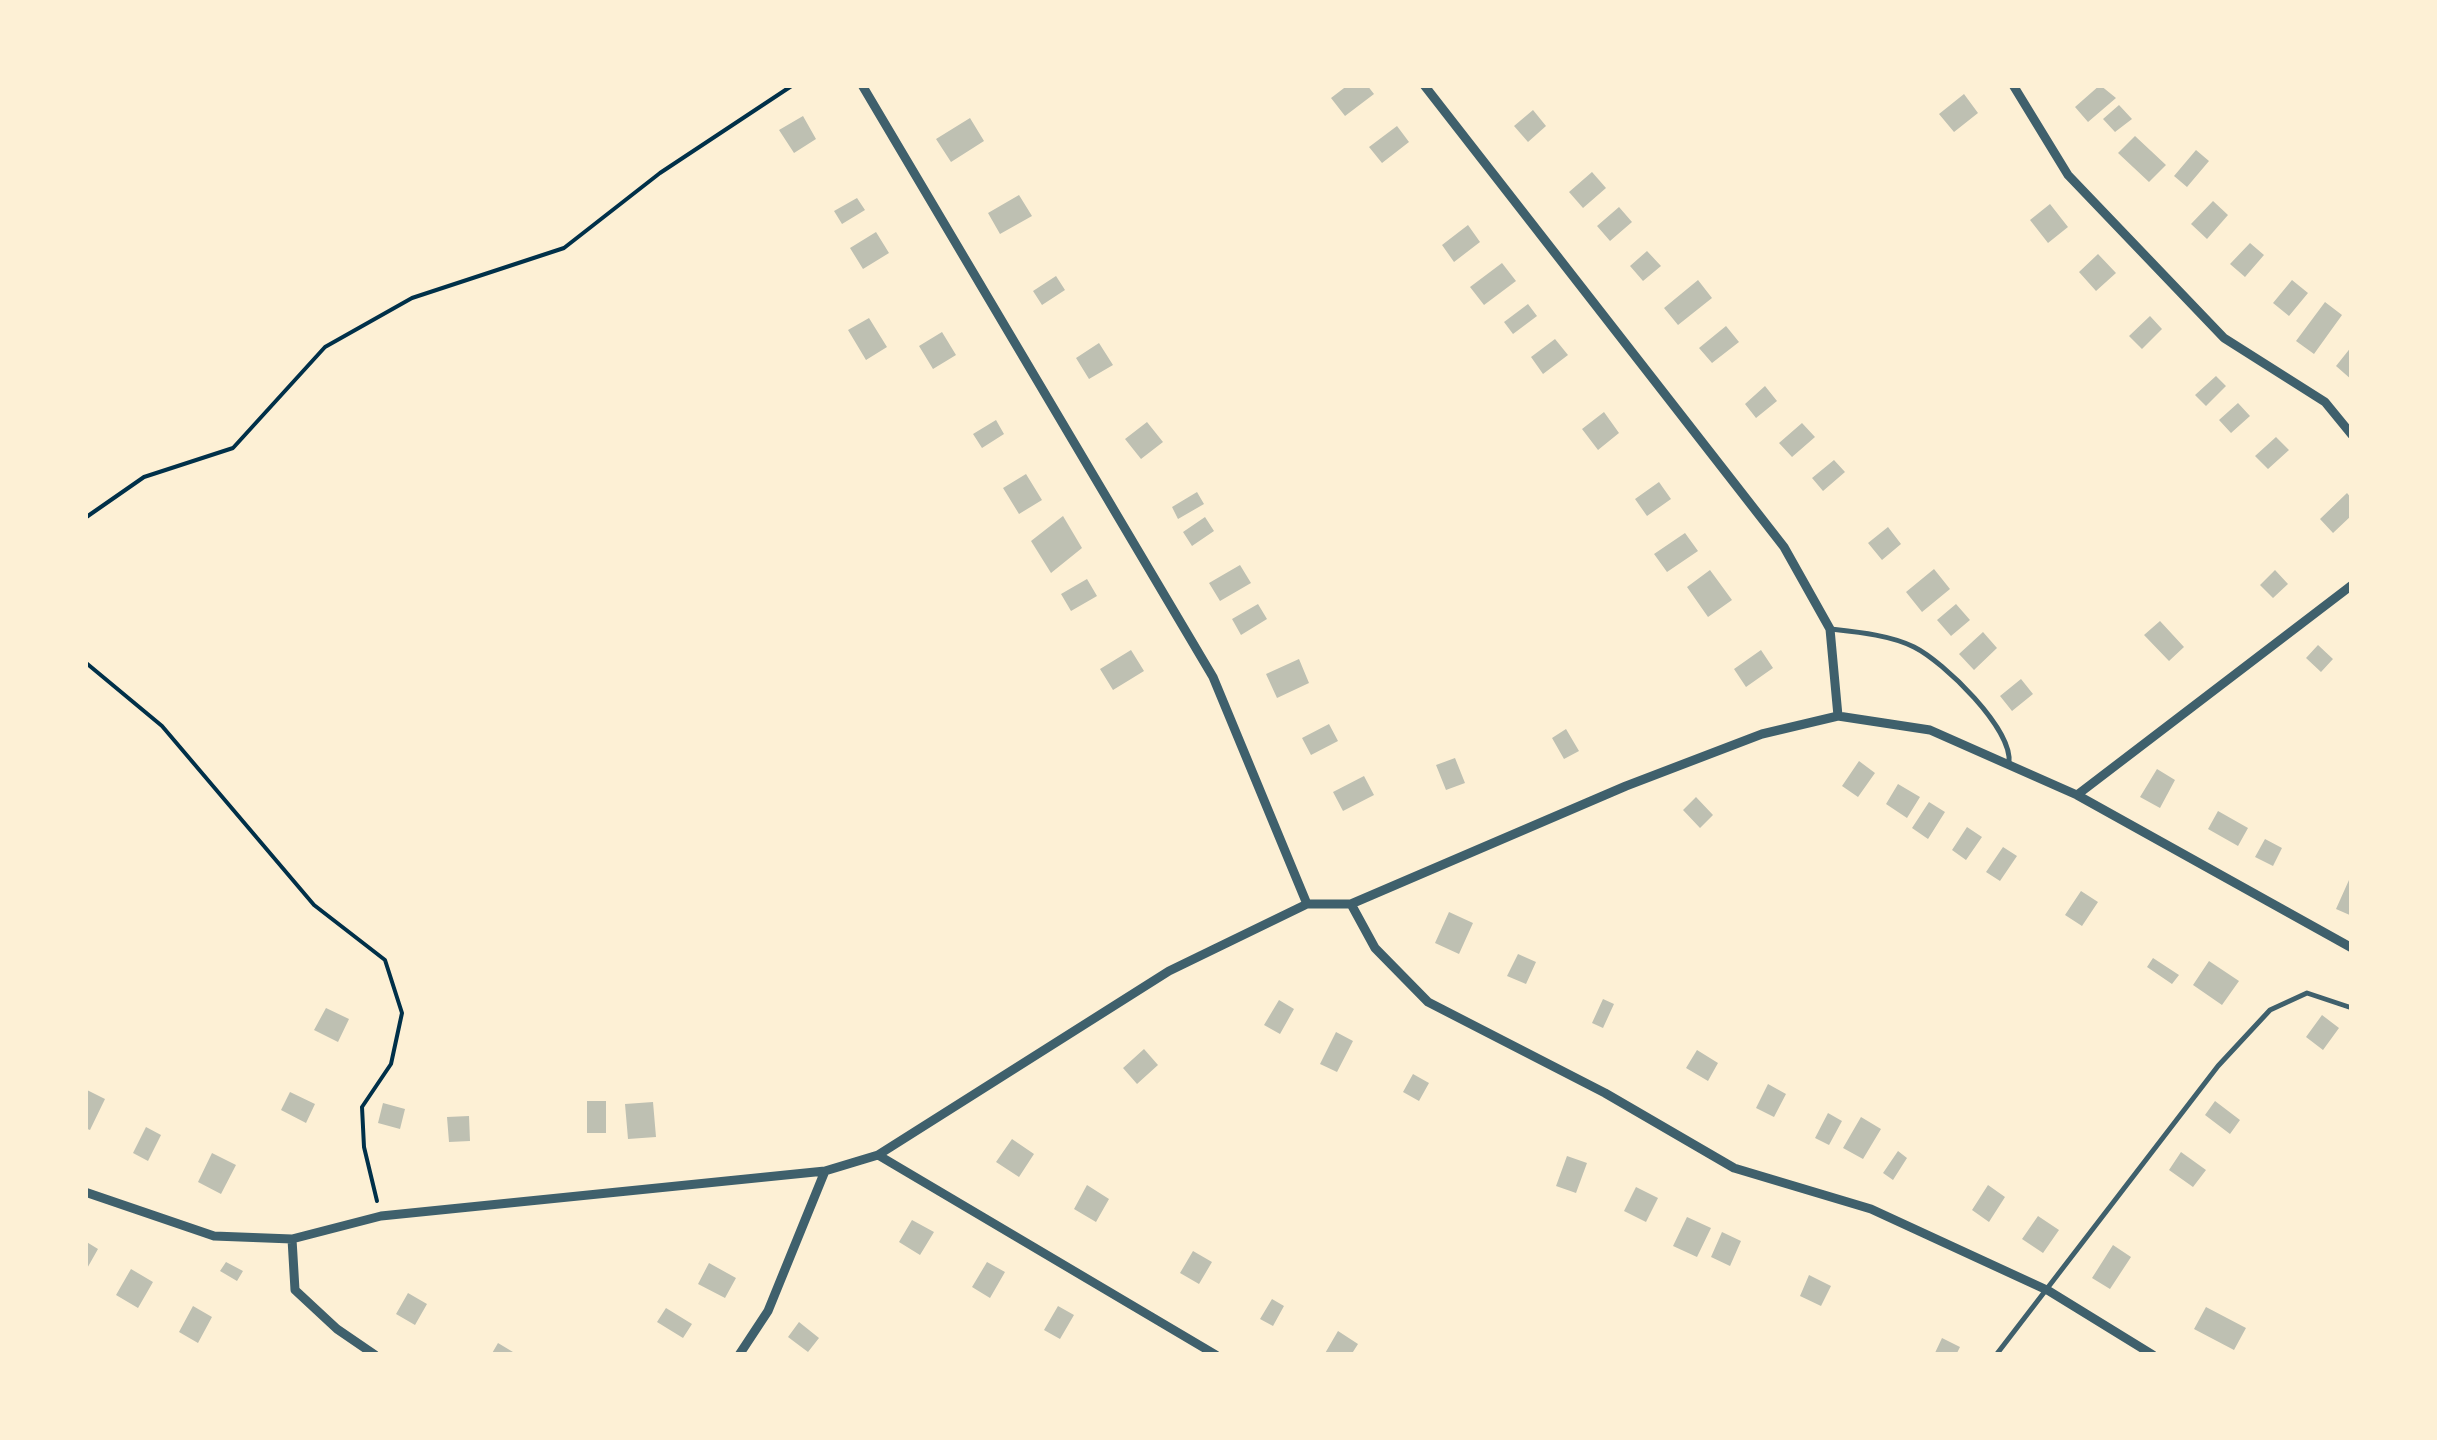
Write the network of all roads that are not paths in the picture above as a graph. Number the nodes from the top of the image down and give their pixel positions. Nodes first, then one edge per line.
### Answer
1 (862, 85) edge
2 (1424, 85) edge
3 (2013, 85) edge
4 (2352, 434) edge
5 (2352, 585) edge
6 (1830, 629) junction
7 (1838, 716) junction
8 (2009, 765) junction
9 (2076, 795) junction
10 (1307, 904) junction
11 (1351, 904) junction
12 (2352, 948) edge
13 (2352, 1008) edge
14 (878, 1154) junction
15 (824, 1171) junction
16 (89, 1194) edge
17 (85, 1206) edge
18 (292, 1239) junction
19 (2048, 1291) junction
20 (375, 1355) edge
21 (739, 1355) edge
22 (1216, 1355) edge
23 (1996, 1355) edge
24 (2153, 1355) edge

1 - 10 street
2 - 6 street
3 - 4 street
5 - 9 street
6 - 7 street
6 - 8 lane
7 - 8 street
7 - 11 street
8 - 9 street
9 - 12 street
10 - 11 street
10 - 14 street
11 - 19 street
13 - 19 lane
14 - 15 street
14 - 22 street
15 - 18 street
15 - 21 street
16 - 17 lane
16 - 18 street
18 - 20 street
19 - 23 lane
19 - 24 street

